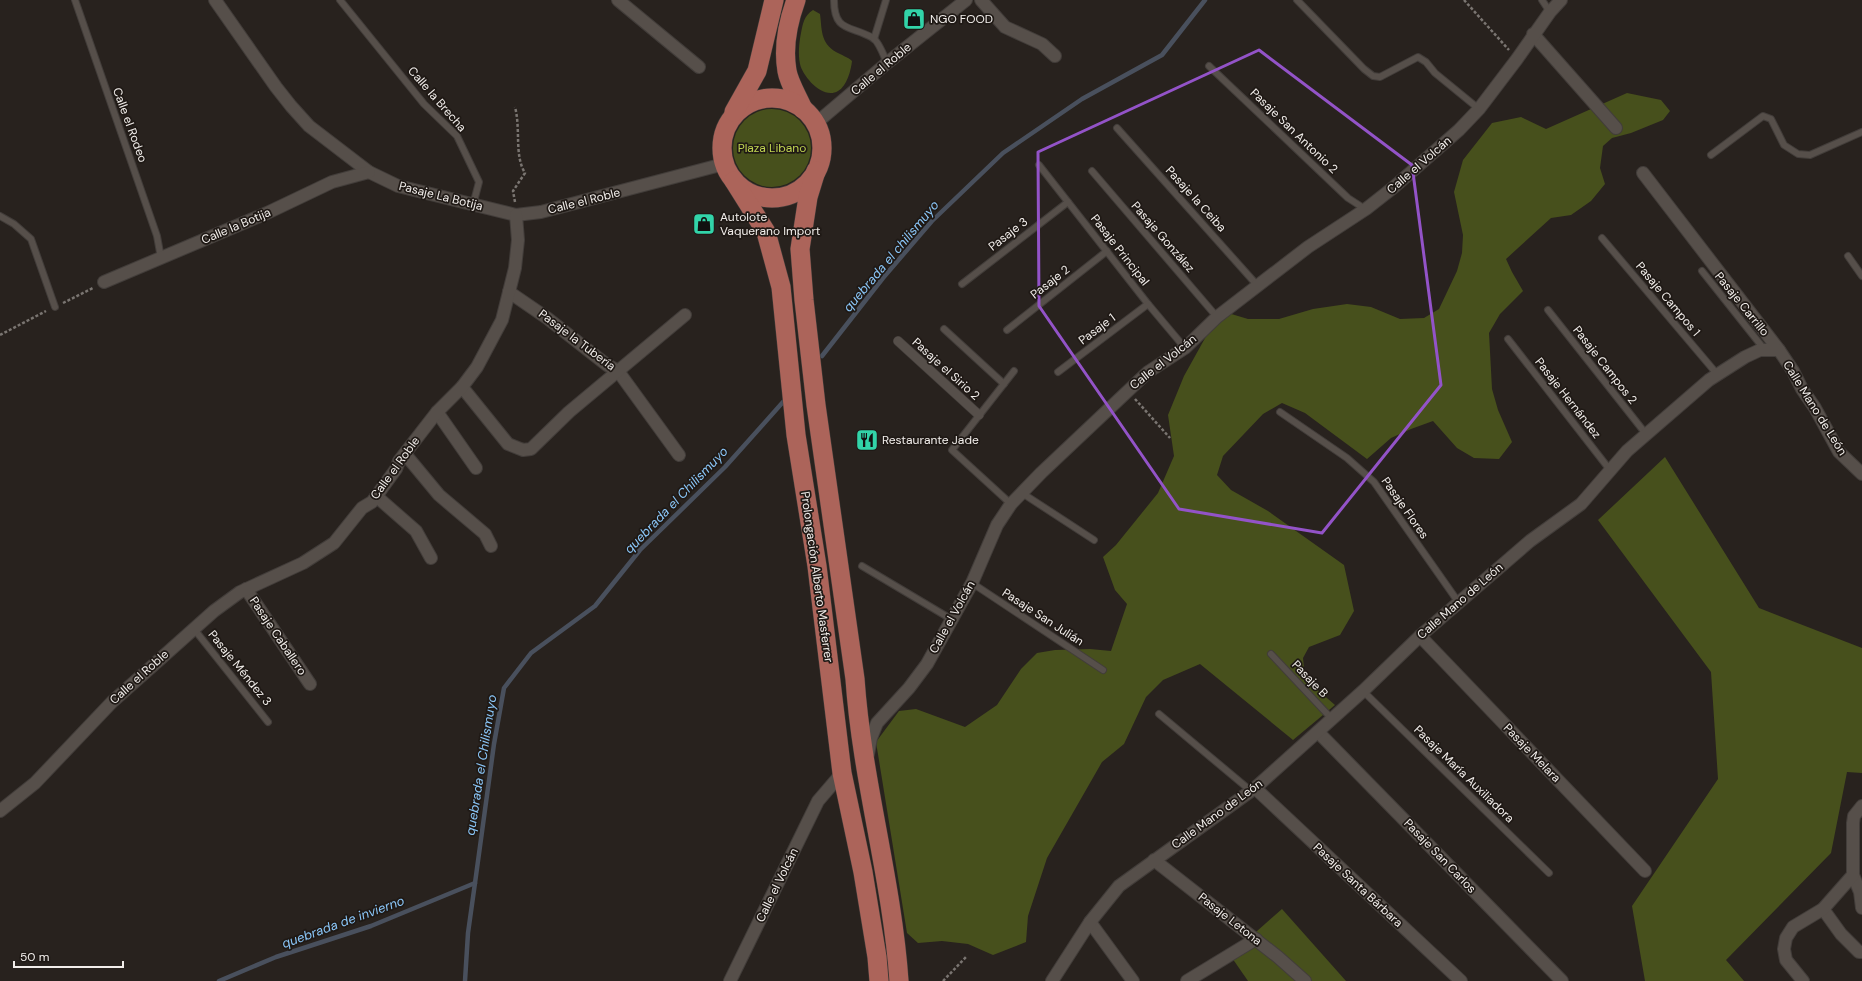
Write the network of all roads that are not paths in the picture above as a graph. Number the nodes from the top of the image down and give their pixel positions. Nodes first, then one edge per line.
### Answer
1 (75, 0) edge
2 (215, 0) edge
3 (340, 0) edge
4 (618, 0) edge
5 (774, 0) edge
6 (796, 0) edge
7 (834, 0) edge
8 (886, 0) edge
9 (966, 0) edge
10 (981, 0) edge
11 (1297, 0) edge
12 (1542, 0) edge
13 (1561, 0) edge
14 (1550, 12) junction
15 (1533, 34) junction
16 (874, 39) junction
17 (1055, 56) dead end
18 (887, 63) junction
19 (1209, 66) dead end
20 (699, 67) dead end
21 (803, 108) junction
22 (1479, 109) junction
23 (815, 124) junction
24 (727, 126) junction
25 (1117, 128) dead end
26 (1616, 128) dead end
27 (1862, 132) edge
28 (1711, 155) dead end
29 (724, 164) junction
30 (1040, 165) dead end
31 (816, 171) junction
32 (1092, 171) dead end
33 (369, 172) junction
34 (1643, 173) dead end
35 (734, 181) junction
36 (1068, 202) junction
37 (473, 204) junction
38 (1366, 209) junction
39 (516, 215) junction
40 (0, 216) edge
41 (1602, 238) dead end
42 (1107, 251) junction
43 (1848, 256) dead end
44 (161, 258) junction
45 (1702, 271) dead end
46 (1862, 276) edge
47 (104, 282) dead end
48 (962, 284) dead end
49 (1258, 285) junction
50 (509, 292) junction
51 (1148, 304) junction
52 (56, 307) dead end
53 (1548, 310) dead end
54 (685, 315) dead end
55 (1217, 317) junction
56 (944, 329) dead end
57 (1007, 330) dead end
58 (1508, 339) dead end
59 (898, 341) dead end
60 (1185, 348) junction
61 (1765, 350) junction
62 (1779, 350) junction
63 (618, 371) junction
64 (1014, 371) dead end
65 (1058, 372) dead end
66 (1717, 374) junction
67 (1004, 384) junction
68 (462, 387) junction
69 (437, 412) junction
70 (1280, 412) dead end
71 (979, 415) junction
72 (1646, 434) junction
73 (405, 454) junction
74 (679, 455) dead end
75 (476, 468) dead end
76 (1610, 470) junction
77 (1862, 474) edge
78 (1022, 493) junction
79 (376, 496) junction
80 (1011, 504) junction
81 (1094, 540) dead end
82 (491, 546) dead end
83 (431, 558) dead end
84 (862, 566) dead end
85 (972, 583) junction
86 (246, 589) junction
87 (1459, 603) junction
88 (951, 619) junction
89 (194, 629) junction
90 (1420, 636) junction
91 (1271, 654) dead end
92 (1103, 670) dead end
93 (310, 684) dead end
94 (1363, 691) junction
95 (1159, 714) dead end
96 (1332, 719) junction
97 (268, 722) dead end
98 (1318, 732) junction
99 (842, 773) junction
100 (866, 773) junction
101 (1253, 790) junction
102 (1862, 806) edge
103 (0, 811) edge
104 (1154, 860) junction
105 (1644, 871) dead end
106 (1549, 873) dead end
107 (1853, 876) junction
108 (1862, 908) edge
109 (1823, 909) junction
110 (1090, 922) junction
111 (1256, 939) junction
112 (1862, 952) edge
113 (730, 981) edge
114 (879, 981) edge
115 (900, 981) edge
116 (1052, 981) edge
117 (1133, 981) edge
118 (1187, 981) edge
119 (1305, 981) edge
120 (1461, 981) edge
121 (1562, 981) edge
122 (1803, 981) edge

1 - 44 lane, Calle el Rodeo
2 - 33 street, Pasaje La Botija
3 - 37 lane, Calle la Brecha
4 - 20 street
5 - 24 main road
6 - 21 main road
7 - 16 lane
8 - 16 lane
9 - 18 street, Calle el Roble
10 - 17 street
11 - 22 lane
12 - 14 lane
13 - 14 street, Calle el Volcán
14 - 15 street, Calle el Volcán
15 - 22 street, Calle el Volcán
15 - 26 street
16 - 18 lane
18 - 23 street, Calle el Roble
19 - 38 lane, Pasaje San Antonio 2
21 - 23 main road
21 - 24 main road
22 - 38 street, Calle el Volcán
23 - 31 main road
24 - 29 main road
25 - 49 lane, Pasaje la Ceiba
27 - 28 lane
29 - 35 main road
29 - 39 street, Calle el Roble
30 - 36 lane, Pasaje Principal
31 - 35 main road
31 - 100 main road, Prolongación Alberto Masferrer
32 - 55 lane, Pasaje González
33 - 37 street, Pasaje La Botija
33 - 44 street, Calle la Botija
34 - 62 street
35 - 99 main road, Prolongación Alberto Masferrer
36 - 42 lane, Pasaje Principal
36 - 48 lane, Pasaje 3
37 - 39 street, Pasaje La Botija
38 - 49 street, Calle el Volcán
39 - 50 street, Calle el Roble
40 - 52 lane
41 - 66 lane, Pasaje Campos 1
42 - 51 lane, Pasaje Principal
42 - 57 lane, Pasaje 2
43 - 46 lane
44 - 47 street, Calle la Botija
45 - 61 lane, Pasaje Carrillo
49 - 55 street, Calle el Volcán
50 - 63 street, Pasaje la Tubería
50 - 68 street, Calle el Roble
51 - 60 lane, Pasaje Principal
51 - 65 lane, Pasaje 1
53 - 72 lane, Pasaje Campos 2
54 - 63 street
55 - 60 street, Calle el Volcán
56 - 67 lane
58 - 76 lane, Pasaje Hernández
59 - 71 street, Pasaje el Sirio 2
60 - 78 street, Calle el Volcán
61 - 62 street, Calle Mano de León
61 - 66 street, Calle Mano de León
62 - 77 street, Calle Mano de León
63 - 68 street
63 - 74 street, Pasaje la Tubería
64 - 67 lane
66 - 72 street, Calle Mano de León
67 - 71 lane
68 - 69 street, Calle el Roble
69 - 73 street, Calle el Roble
69 - 75 street
70 - 87 lane, Pasaje Flores
71 - 80 lane
72 - 76 street, Calle Mano de León
73 - 79 street, Calle el Roble
73 - 82 street
76 - 87 street, Calle Mano de León
78 - 80 street, Calle el Volcán
78 - 81 lane
79 - 83 street
79 - 86 street, Calle el Roble
80 - 85 street, Calle el Volcán
84 - 88 lane
85 - 88 street, Calle el Volcán
85 - 92 lane, Pasaje San Julián
86 - 89 street, Calle el Roble
86 - 93 street, Pasaje Caballero
87 - 90 street, Calle Mano de León
88 - 100 street, Calle el Volcán
89 - 97 lane, Pasaje Méndez 3
89 - 103 street, Calle el Roble
90 - 94 street, Calle Mano de León
90 - 105 street, Pasaje Melara
91 - 96 lane, Pasaje B
94 - 96 street, Calle Mano de León
94 - 106 lane, Pasaje María Auxiliadora
95 - 101 lane
96 - 98 street, Calle Mano de León
98 - 101 street, Calle Mano de León
98 - 121 street, Pasaje San Carlos
99 - 113 street, Calle el Volcán
99 - 114 main road, Prolongación Alberto Masferrer
100 - 115 main road, Prolongación Alberto Masferrer
101 - 104 street, Calle Mano de León
101 - 120 street, Pasaje Santa Bárbara
102 - 107 street
104 - 110 street, Calle Mano de León
104 - 111 street, Pasaje Letona
107 - 108 street
107 - 109 street
109 - 112 street
109 - 122 street
110 - 116 street, Calle Mano de León
110 - 117 street
111 - 118 street
111 - 119 street, Pasaje Letona

